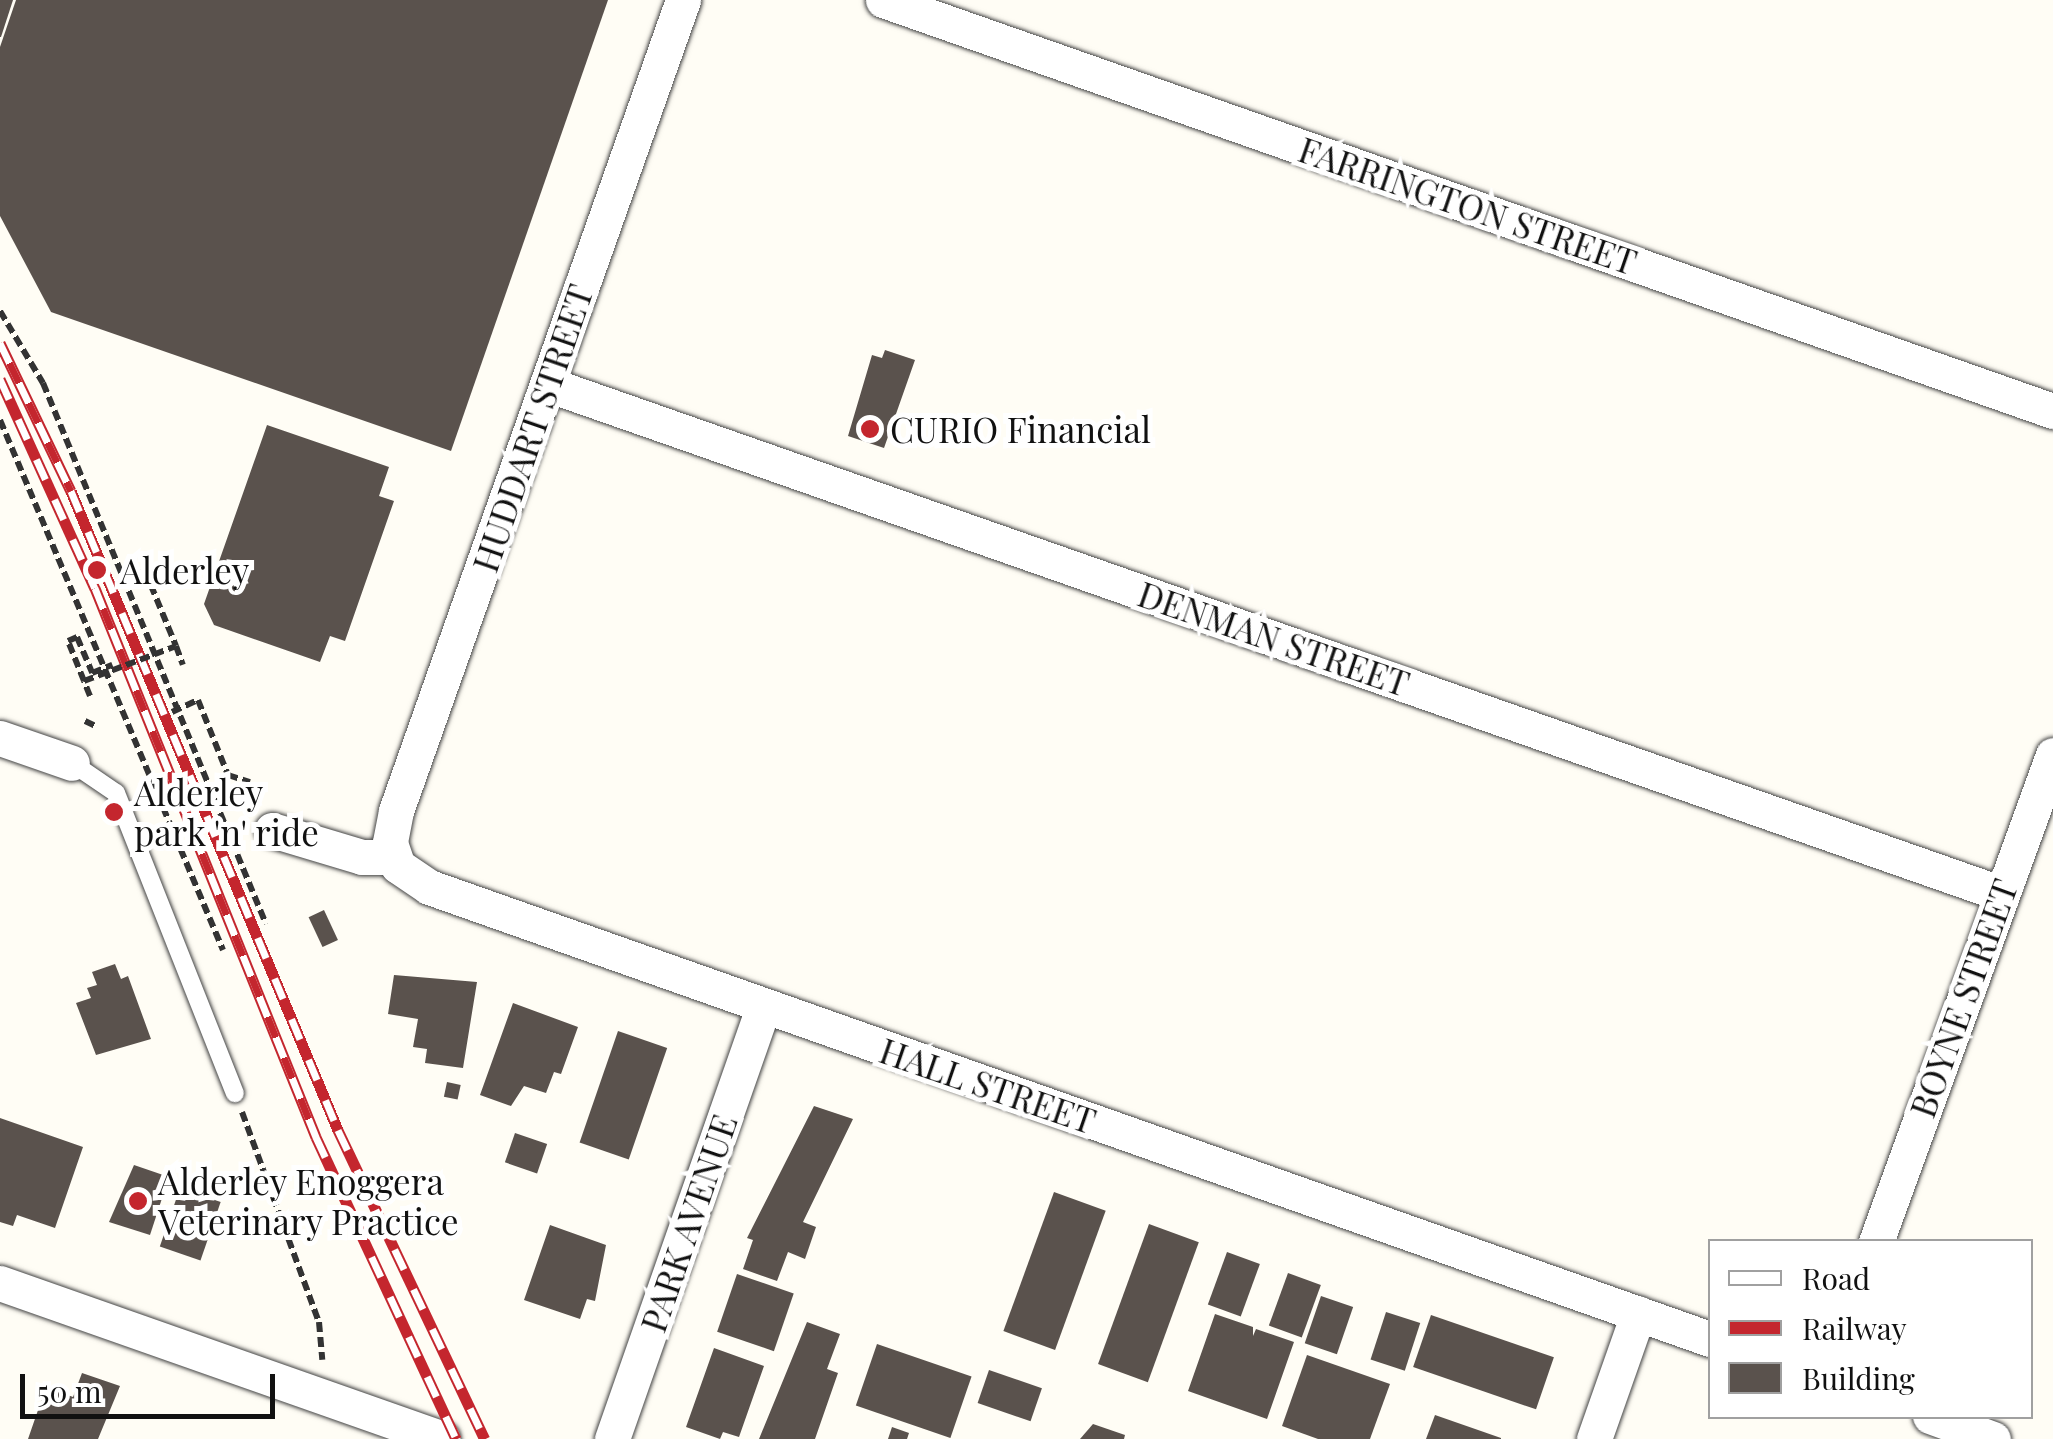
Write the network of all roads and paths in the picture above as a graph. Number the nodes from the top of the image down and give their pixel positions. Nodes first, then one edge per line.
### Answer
1 (683, 0) edge
2 (883, 0) edge
3 (0, 311) edge
4 (547, 384) junction
5 (2053, 411) edge
6 (0, 420) edge
7 (126, 579) junction
8 (176, 646) junction
9 (183, 665) dead end
10 (108, 667) junction
11 (84, 681) junction
12 (90, 696) dead end
13 (181, 708) junction
14 (172, 712) dead end
15 (84, 721) dead end
16 (98, 726) dead end
17 (0, 738) edge
18 (2053, 755) edge
19 (72, 763) joint
20 (250, 782) dead end
21 (272, 830) dead end
22 (393, 858) junction
23 (2000, 893) junction
24 (266, 924) dead end
25 (223, 950) dead end
26 (764, 1006) junction
27 (235, 1093) joint
28 (1877, 1239) edge
29 (0, 1283) edge
30 (1638, 1314) junction
31 (1708, 1338) edge
32 (324, 1397) junction
33 (1938, 1419) edge
34 (442, 1439) edge
35 (612, 1439) edge
36 (1594, 1439) edge
37 (1993, 1439) edge

1 - 4 street, HUDDART STREET
2 - 5 street, FARRINGTON STREET
3 - 7 path
4 - 22 street, HUDDART STREET
4 - 23 street, DENMAN STREET
6 - 10 path
7 - 8 path
7 - 13 path
8 - 9 path, bridge
8 - 11 path, bridge
10 - 11 path
10 - 25 path
11 - 12 path, bridge
13 - 14 path
13 - 20 path
13 - 24 path
15 - 16 path
17 - 19 street
18 - 23 street, BOYNE STREET
19 - 27 lane
21 - 22 street, HALL STREET
22 - 26 street, HALL STREET
23 - 28 street, BOYNE STREET
26 - 30 street, HALL STREET
26 - 35 street, PARK AVENUE
27 - 32 path
29 - 32 street
30 - 31 street, HALL STREET
30 - 36 street
32 - 34 street
33 - 37 street

